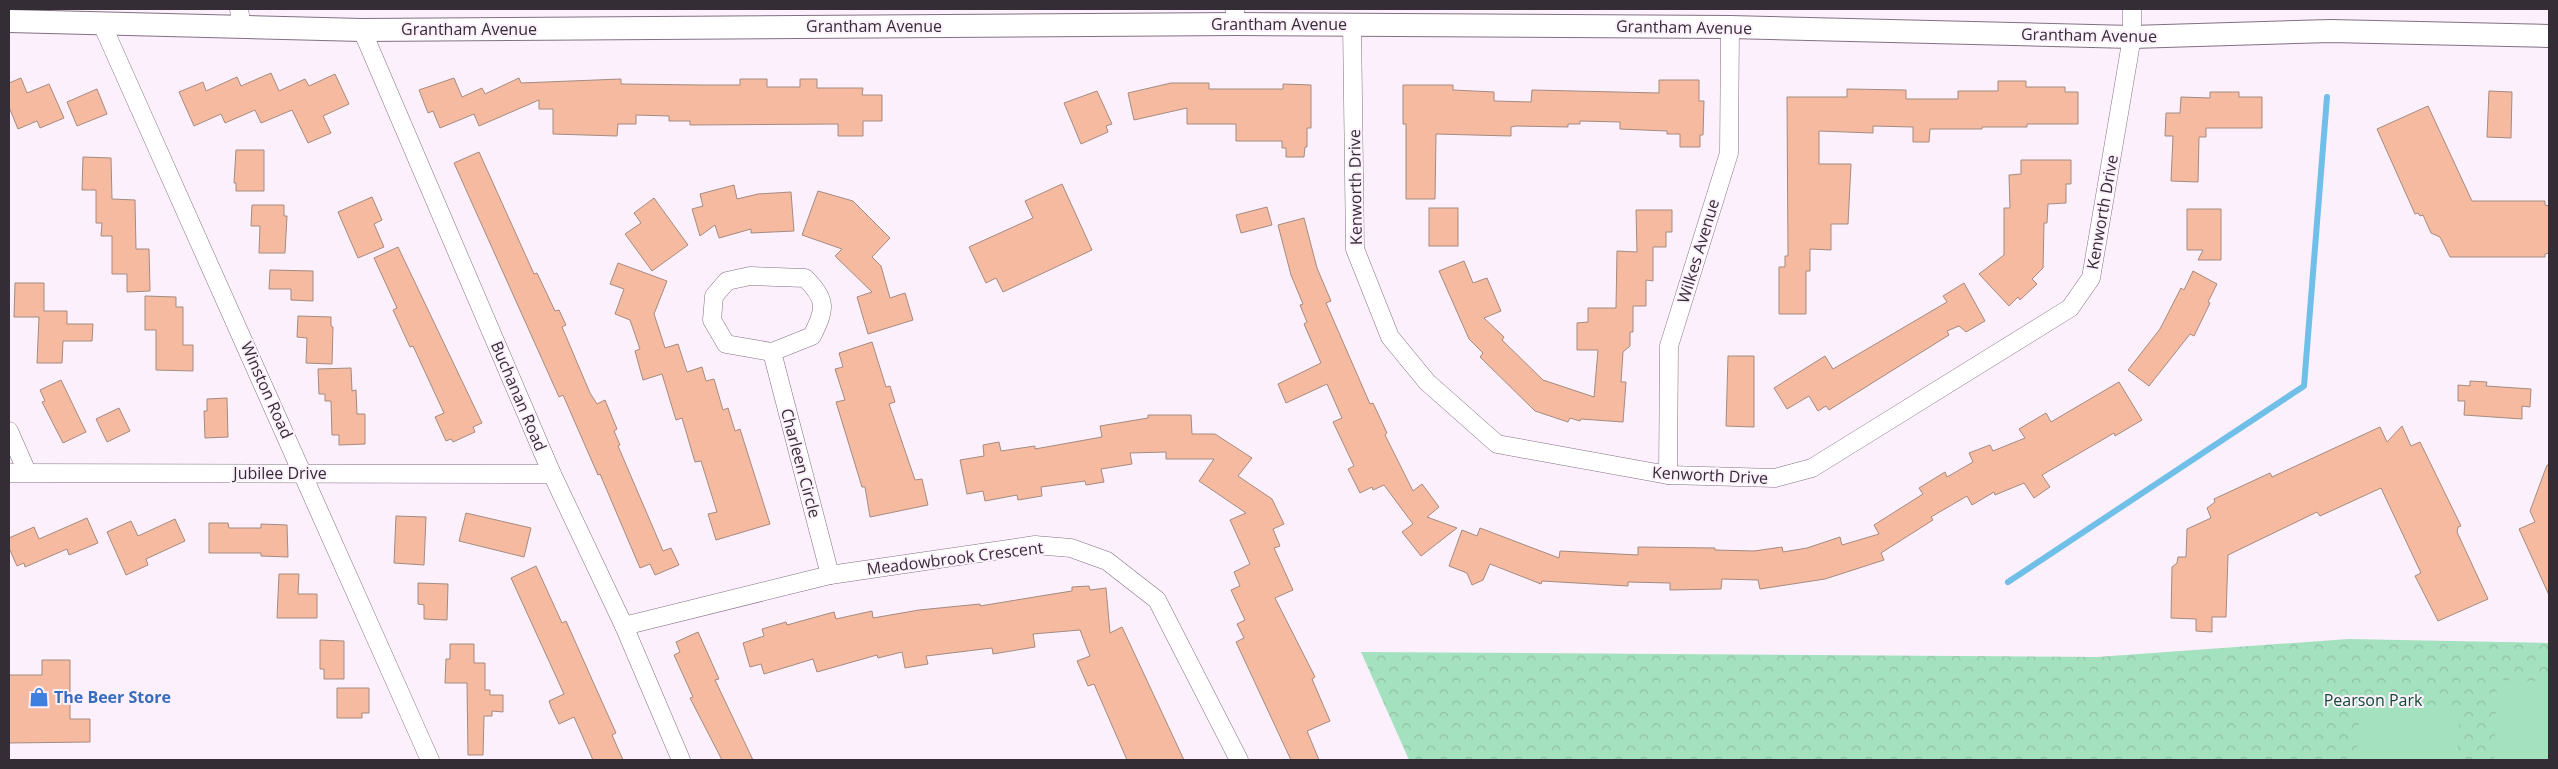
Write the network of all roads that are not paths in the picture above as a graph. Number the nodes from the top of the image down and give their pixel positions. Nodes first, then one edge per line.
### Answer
1 (2132, 9) edge
2 (1235, 16) edge
3 (241, 18) edge
4 (9, 21) edge
5 (101, 22) junction
6 (1352, 24) junction
7 (1730, 27) junction
8 (362, 30) junction
9 (2549, 36) edge
10 (2132, 38) junction
11 (772, 352) junction
12 (9, 431) edge
13 (27, 472) junction
14 (304, 472) junction
15 (9, 473) edge
16 (552, 474) junction
17 (1668, 475) junction
18 (830, 575) junction
19 (624, 626) junction
20 (430, 760) edge
21 (681, 760) edge
22 (1239, 760) edge

1 - 10 street, Kenworth Drive
2 - 6 street, Grantham Avenue
2 - 8 street, Grantham Avenue
3 - 5 street, Grantham Avenue
3 - 8 street, Grantham Avenue
4 - 5 street, Grantham Avenue
5 - 14 street, Winston Road
6 - 7 street, Grantham Avenue
6 - 17 street, Kenworth Drive
7 - 10 street, Grantham Avenue
7 - 17 street, Wilkes Avenue
8 - 16 street, Buchanan Road
9 - 10 street, Grantham Avenue
10 - 17 street, Kenworth Drive
11 - 11 street
11 - 18 street, Charleen Circle
12 - 13 street
13 - 14 street, Jubilee Drive
13 - 15 street, Jubilee Drive
14 - 16 street, Jubilee Drive
14 - 20 street, Winston Road
16 - 19 street, Buchanan Road
18 - 19 street, Meadowbrook Crescent
18 - 22 street, Meadowbrook Crescent
19 - 21 street, Buchanan Road

